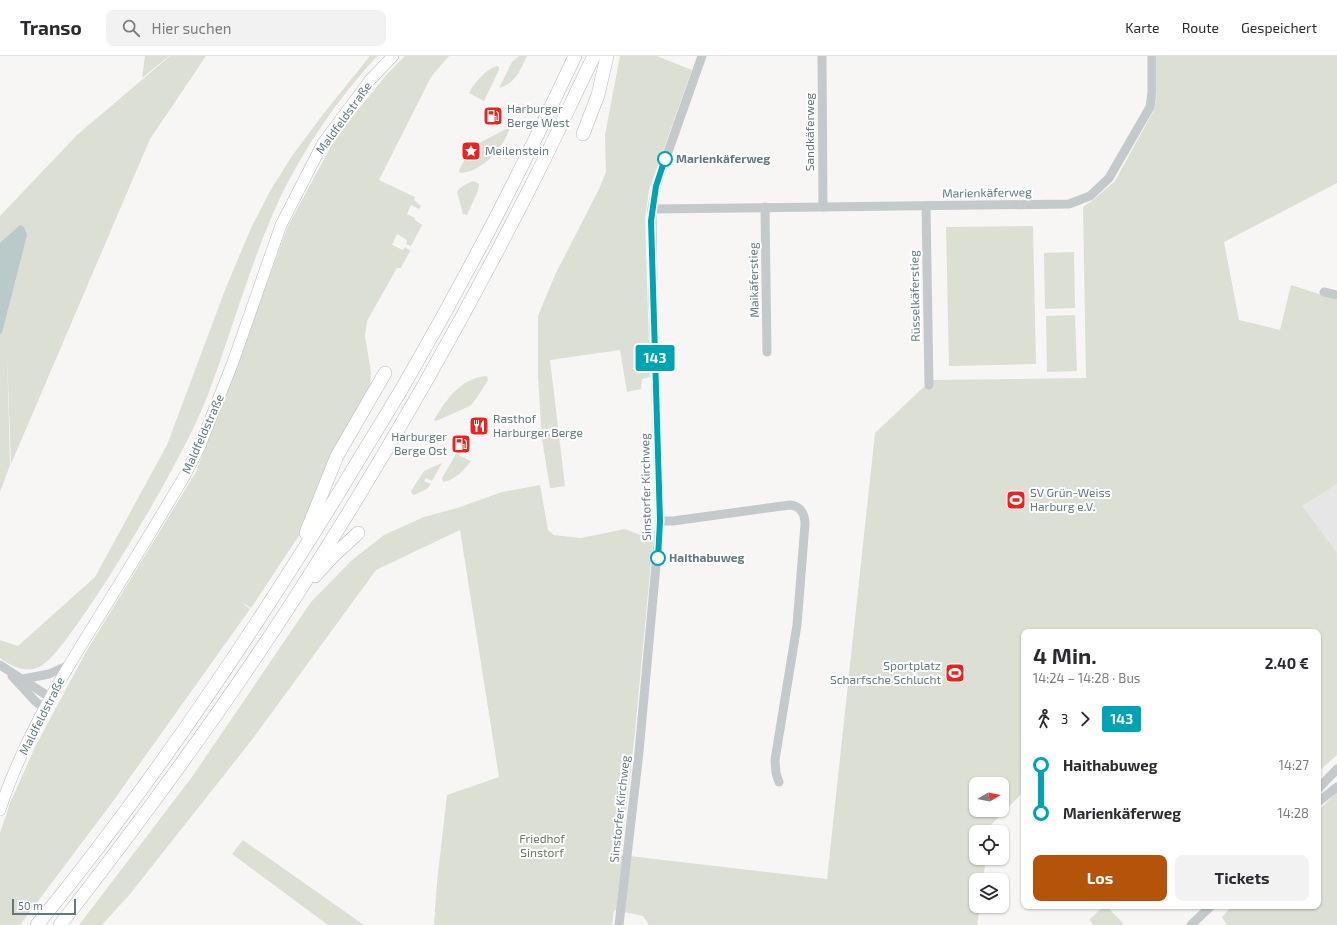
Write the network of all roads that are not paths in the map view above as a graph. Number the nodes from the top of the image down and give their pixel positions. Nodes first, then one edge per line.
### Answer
1 (393, 56) edge
2 (575, 56) edge
3 (594, 56) edge
4 (607, 56) edge
5 (702, 56) edge
6 (822, 56) edge
7 (1152, 56) edge
8 (583, 134) dead end
9 (926, 206) junction
10 (765, 207) junction
11 (823, 207) junction
12 (652, 209) junction
13 (1324, 292) dead end
14 (1337, 295) edge
15 (767, 352) dead end
16 (385, 373) dead end
17 (928, 385) dead end
18 (660, 521) junction
19 (358, 533) dead end
20 (289, 574) junction
21 (290, 604) junction
22 (69, 665) junction
23 (2, 666) edge
24 (23, 679) junction
25 (51, 698) junction
26 (45, 709) junction
27 (1337, 769) edge
28 (779, 782) dead end
29 (1321, 786) edge
30 (1337, 787) edge
31 (1321, 800) edge
32 (0, 810) edge
33 (1208, 909) edge
34 (39, 923) edge
35 (60, 925) edge
36 (619, 925) edge
37 (1191, 925) edge

1 - 22 main road, Maldfeldstraße
2 - 20 highway
3 - 21 highway
4 - 8 highway
5 - 12 street, Sinstorfer Kirchweg
6 - 11 street, Sandkäferweg
7 - 9 street, Marienkäferweg
9 - 11 street, Marienkäferweg
9 - 17 street, Rüsselkäferstieg
10 - 11 street, Marienkäferweg
10 - 12 street, Marienkäferweg
10 - 15 street, Maikäferstieg
12 - 18 street, Sinstorfer Kirchweg
13 - 14 street
16 - 20 highway
18 - 28 street
18 - 36 street, Sinstorfer Kirchweg
19 - 21 highway
20 - 34 highway
21 - 35 highway
22 - 24 street
22 - 25 main road, Maldfeldstraße
23 - 24 street
23 - 26 street
24 - 25 street
25 - 26 main road, Maldfeldstraße
26 - 32 main road, Maldfeldstraße
27 - 29 street
30 - 31 street
33 - 37 street

